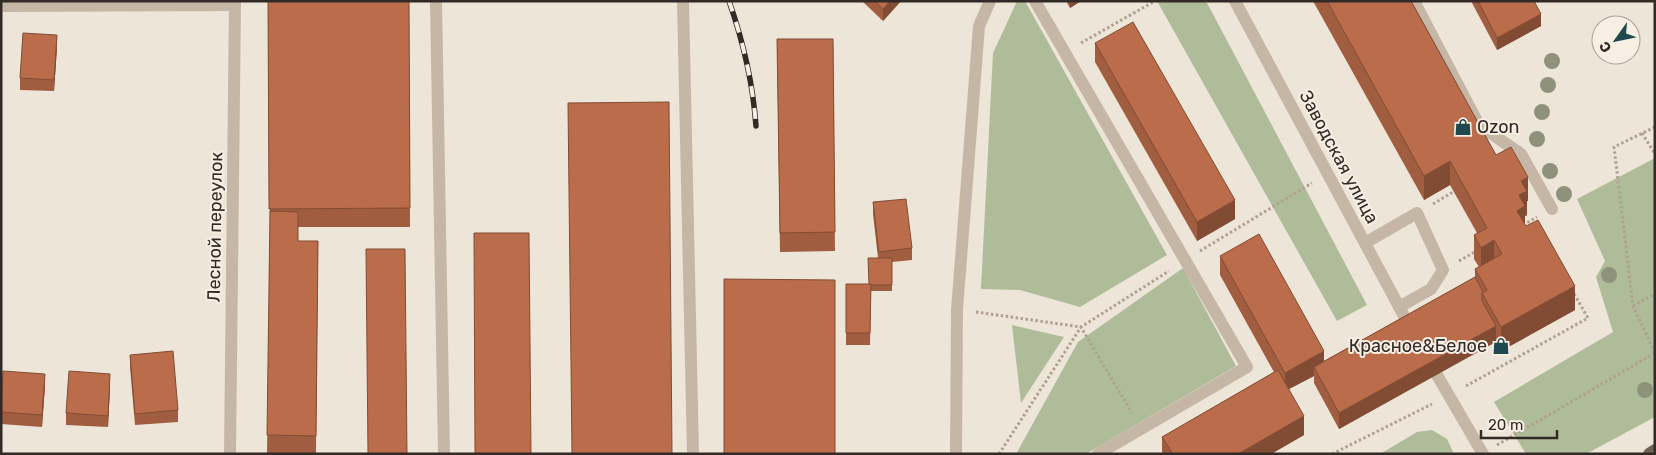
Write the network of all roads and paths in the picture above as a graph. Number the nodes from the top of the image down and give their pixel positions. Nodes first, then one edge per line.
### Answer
1 (436, 1) edge
2 (683, 1) edge
3 (990, 1) edge
4 (1035, 1) edge
5 (1155, 1) edge
6 (1235, 1) edge
7 (1414, 1) edge
8 (235, 3) edge
9 (1, 6) edge
10 (1064, 52) junction
11 (1655, 127) edge
12 (1642, 133) junction
13 (1655, 154) edge
14 (1328, 174) junction
15 (1552, 209) dead end
16 (1533, 219) dead end
17 (1538, 228) edge
18 (1364, 243) junction
19 (1484, 247) edge
20 (1186, 260) junction
21 (1443, 270) junction
22 (1569, 285) edge
23 (1655, 294) edge
24 (1633, 306) junction
25 (1399, 307) junction
26 (957, 310) junction
27 (1081, 327) junction
28 (1411, 329) edge
29 (1655, 353) edge
30 (1437, 375) edge
31 (1449, 395) junction
32 (1141, 429) junction
33 (1655, 450) edge
34 (1483, 453) edge
35 (230, 454) edge
36 (444, 454) edge
37 (693, 454) edge
38 (956, 454) edge
39 (999, 454) edge
40 (1098, 454) edge
41 (1332, 454) edge
42 (1648, 454) edge

1 - 36 street
2 - 37 street
3 - 26 street
4 - 10 street
5 - 10 path
6 - 14 street, Заводская улица
7 - 15 street
8 - 9 street
8 - 35 street, Лесной переулок
10 - 20 street
11 - 12 path
12 - 13 path
12 - 24 path
14 - 18 street, Заводская улица
14 - 20 path
16 - 17 path
18 - 21 street
18 - 25 street, Заводская улица
19 - 21 path
20 - 27 path
20 - 32 street
21 - 25 street
22 - 31 path
23 - 24 path
24 - 29 path
25 - 28 street, Заводская улица
26 - 27 path
26 - 38 street
27 - 32 path
27 - 39 path
29 - 34 path
30 - 31 street
31 - 34 street
31 - 41 path
32 - 40 street
33 - 42 main road

